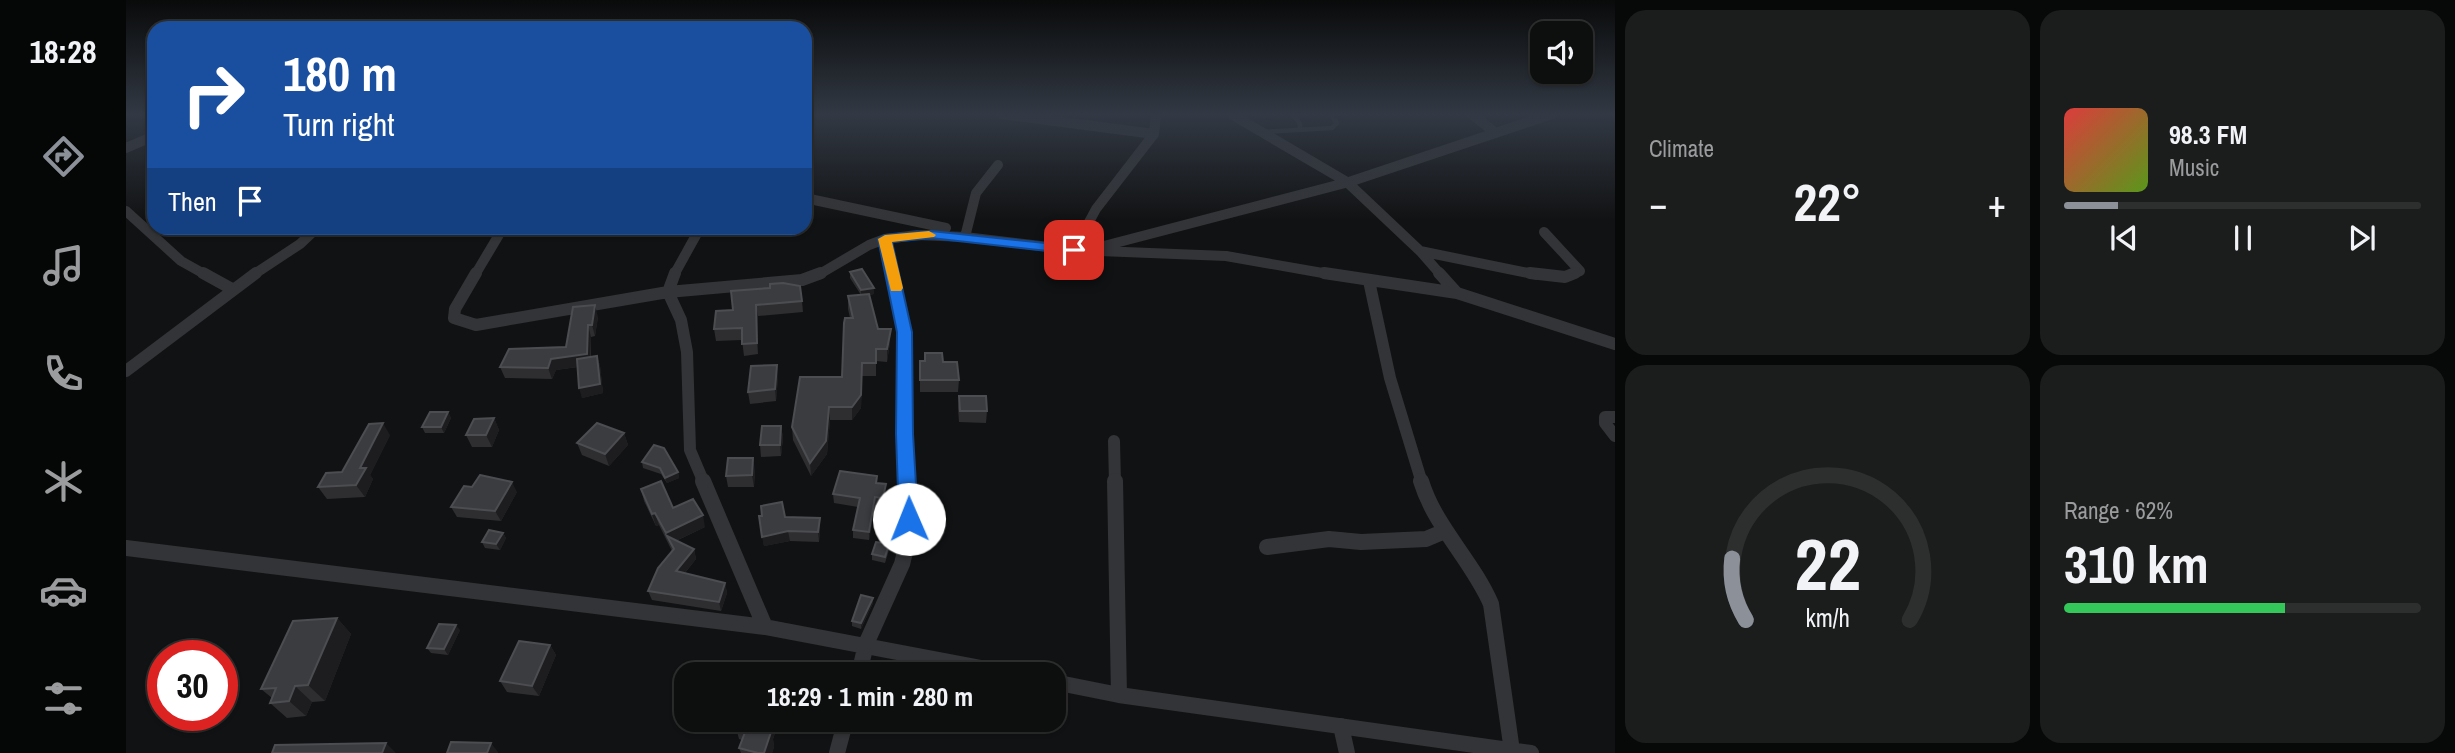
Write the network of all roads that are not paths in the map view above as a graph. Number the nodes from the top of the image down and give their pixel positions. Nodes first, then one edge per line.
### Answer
1 (1142, 149) edge
2 (1290, 149) edge
3 (1447, 149) edge
4 (998, 165) dead end
5 (1347, 182) junction
6 (812, 200) edge
7 (126, 211) edge
8 (147, 230) edge
9 (1544, 232) dead end
10 (966, 234) junction
11 (152, 235) edge
12 (310, 235) edge
13 (499, 235) edge
14 (696, 235) edge
15 (885, 239) junction
16 (1074, 250) junction
17 (1087, 251) junction
18 (1420, 251) junction
19 (1369, 281) junction
20 (232, 289) junction
21 (668, 292) junction
22 (1457, 293) junction
23 (1615, 344) edge
24 (126, 370) edge
25 (1615, 417) edge
26 (1615, 436) edge
27 (1114, 441) dead end
28 (1444, 531) junction
29 (1267, 547) dead end
30 (126, 548) edge
31 (765, 626) junction
32 (866, 644) junction
33 (862, 662) edge
34 (954, 662) edge
35 (1066, 684) edge
36 (1119, 695) junction
37 (1341, 726) junction
38 (843, 732) edge
39 (1512, 751) junction
40 (837, 753) edge
41 (1347, 753) edge
42 (1531, 753) edge

1 - 16 street
2 - 5 street
3 - 5 street
4 - 10 street
5 - 17 street
5 - 18 street
6 - 10 street
7 - 8 street
9 - 18 street
10 - 15 street
10 - 16 street
11 - 20 street
12 - 20 street
13 - 21 street
14 - 21 street
15 - 21 street
15 - 32 street
16 - 17 street
17 - 19 street
18 - 22 street
19 - 22 street
19 - 28 street
20 - 24 street
21 - 31 street
22 - 23 street
25 - 26 street
27 - 36 street
28 - 29 street
28 - 39 street
30 - 31 street
31 - 32 street
32 - 33 street
32 - 34 street
35 - 36 street
36 - 37 street
37 - 39 street
37 - 41 street
38 - 40 street
39 - 42 street

